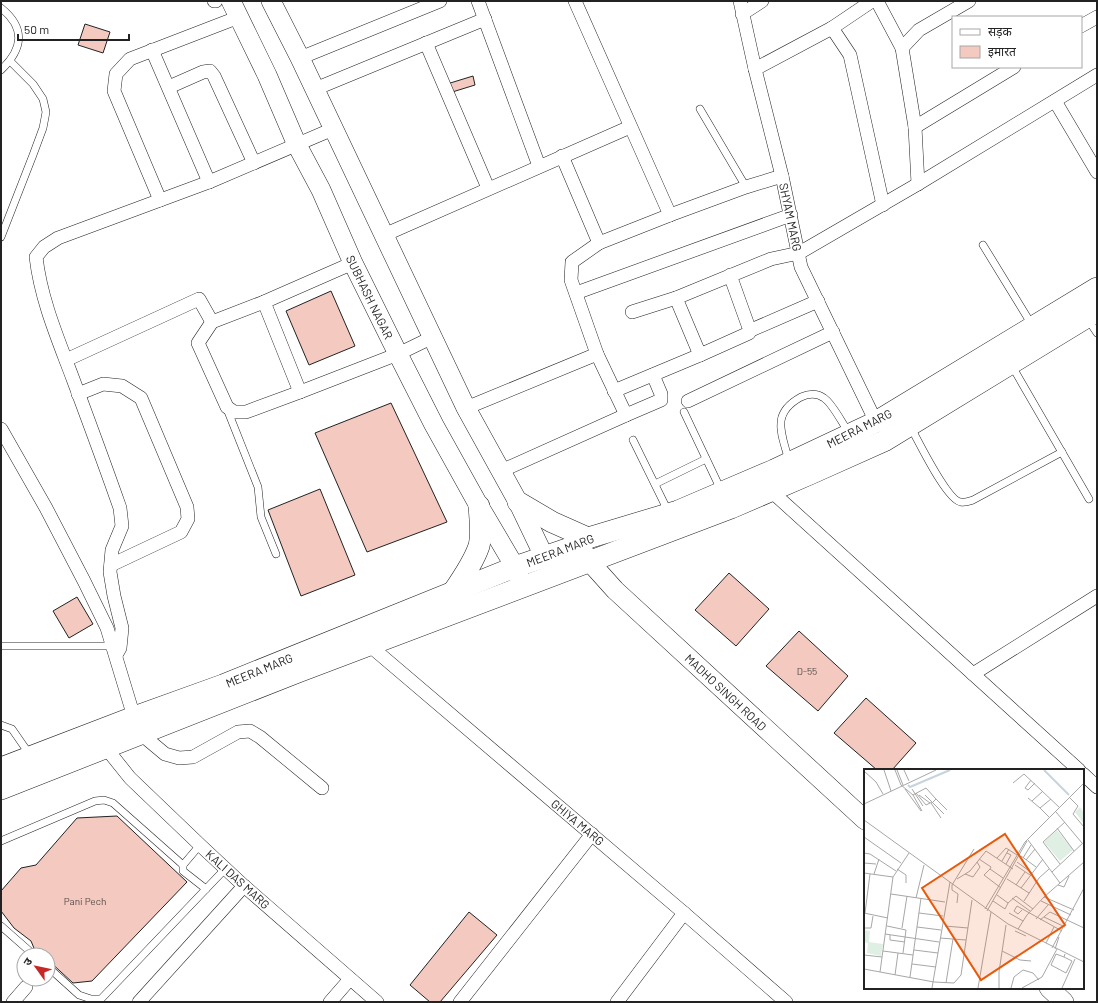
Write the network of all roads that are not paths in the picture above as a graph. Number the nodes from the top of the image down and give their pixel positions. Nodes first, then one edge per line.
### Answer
1 (271, 1) edge
2 (440, 1) edge
3 (478, 1) edge
4 (575, 1) edge
5 (762, 1) edge
6 (872, 1) edge
7 (877, 1) edge
8 (969, 1) edge
9 (741, 7) edge
10 (1, 8) edge
11 (235, 9) edge
12 (1097, 17) edge
13 (485, 20) junction
14 (1082, 25) edge
15 (832, 28) junction
16 (426, 43) junction
17 (902, 48) junction
18 (152, 50) junction
19 (300, 58) junction
20 (10, 61) junction
21 (1012, 68) edge
22 (755, 69) junction
23 (1, 70) edge
24 (1097, 75) edge
25 (169, 87) junction
26 (315, 90) junction
27 (1055, 101) junction
28 (700, 109) dead end
29 (630, 127) junction
30 (916, 127) junction
31 (333, 129) junction
32 (297, 145) junction
33 (562, 156) junction
34 (254, 163) junction
35 (539, 166) junction
36 (1097, 172) edge
37 (782, 176) junction
38 (209, 182) junction
39 (918, 184) junction
40 (746, 187) junction
41 (488, 188) junction
42 (160, 200) junction
43 (883, 204) junction
44 (670, 215) junction
45 (790, 215) junction
46 (384, 235) junction
47 (1, 237) edge
48 (599, 243) junction
49 (983, 245) dead end
50 (799, 253) junction
51 (353, 263) junction
52 (730, 275) junction
53 (1097, 288) edge
54 (576, 293) junction
55 (676, 298) junction
56 (818, 301) junction
57 (264, 302) junction
58 (632, 312) dead end
59 (1093, 320) edge
60 (212, 322) junction
61 (1033, 326) junction
62 (749, 330) junction
63 (833, 332) junction
64 (433, 337) junction
65 (398, 354) junction
66 (596, 354) junction
67 (700, 355) junction
68 (66, 360) junction
69 (1011, 364) junction
70 (653, 375) junction
71 (614, 391) junction
72 (300, 392) junction
73 (78, 394) junction
74 (227, 407) junction
75 (686, 407) joint
76 (466, 408) junction
77 (626, 415) junction
78 (906, 416) junction
79 (876, 422) junction
80 (1, 429) edge
81 (850, 434) junction
82 (633, 440) dead end
83 (1062, 452) junction
84 (706, 459) junction
85 (789, 463) junction
86 (501, 471) junction
87 (655, 484) junction
88 (771, 491) junction
89 (722, 492) junction
90 (1089, 499) dead end
91 (518, 502) junction
92 (479, 506) junction
93 (669, 513) junction
94 (583, 541) junction
95 (276, 554) dead end
96 (544, 556) junction
97 (589, 561) junction
98 (111, 564) junction
99 (515, 567) junction
100 (553, 575) junction
101 (523, 587) junction
102 (453, 592) junction
103 (1097, 596) edge
104 (369, 645) junction
105 (1, 646) edge
106 (114, 651) junction
107 (973, 674) junction
108 (1, 725) edge
109 (137, 725) junction
110 (102, 739) junction
111 (31, 756) junction
112 (1, 768) edge
113 (1078, 769) edge
114 (1084, 775) edge
115 (1097, 787) edge
116 (322, 788) dead end
117 (1, 789) edge
118 (864, 819) edge
119 (592, 834) junction
120 (1, 841) edge
121 (200, 845) junction
122 (183, 865) junction
123 (226, 868) junction
124 (244, 886) junction
125 (206, 889) junction
126 (684, 912) junction
127 (1, 926) edge
128 (25, 947) edge
129 (56, 974) edge
130 (350, 979) junction
131 (26, 987) dead end
132 (1050, 989) edge
133 (13, 1002) edge
134 (139, 1002) edge
135 (330, 1002) edge
136 (377, 1002) edge
137 (460, 1002) edge
138 (617, 1002) edge
139 (786, 1002) edge
140 (1064, 1002) edge

1 - 19 street
2 - 19 street
3 - 13 street
4 - 29 street
5 - 9 street
6 - 15 street
7 - 17 street
8 - 17 street
9 - 22 street, SHYAM MARG
10 - 20 lane
11 - 18 street
11 - 32 street, SUBHASH NAGAR
12 - 14 street
13 - 16 street
13 - 35 street
15 - 22 street
15 - 43 street
16 - 26 street
16 - 41 street
17 - 30 street
18 - 25 street
18 - 42 street
19 - 26 street
20 - 23 lane
20 - 47 lane
21 - 30 street
22 - 37 street, SHYAM MARG
24 - 27 street
25 - 34 street
25 - 38 street
26 - 31 street
27 - 36 street
27 - 39 street
28 - 40 lane
29 - 33 street
29 - 44 street
30 - 39 street
31 - 32 street
31 - 46 street
32 - 34 street
32 - 51 street, SUBHASH NAGAR
33 - 35 street
33 - 48 street
34 - 38 street
35 - 41 street
37 - 40 street
37 - 45 street, SHYAM MARG
38 - 42 street
39 - 43 street
40 - 44 street
41 - 46 street
42 - 68 street
43 - 50 street
44 - 48 street
45 - 50 street, SHYAM MARG
45 - 54 street
46 - 64 street
48 - 54 street
49 - 61 lane
50 - 52 street
50 - 56 street, SHYAM MARG
51 - 57 street
51 - 65 street, SUBHASH NAGAR
52 - 55 street
52 - 62 street
53 - 61 main road, MEERA MARG
54 - 66 street
55 - 58 street
55 - 67 street
56 - 62 street
56 - 63 street, SHYAM MARG
57 - 60 street
57 - 72 street
59 - 69 main road, MEERA MARG
60 - 68 street
60 - 74 street
61 - 78 main road, MEERA MARG
62 - 67 street
63 - 75 street
63 - 79 street, SHYAM MARG
64 - 65 street
64 - 76 street
65 - 72 street
65 - 92 street, SUBHASH NAGAR
66 - 71 street
66 - 76 street
67 - 70 street
68 - 73 street
69 - 78 main road, MEERA MARG
69 - 83 lane
70 - 71 street
70 - 77 street
71 - 77 street
72 - 74 street
73 - 98 street
73 - 98 street
74 - 95 lane
75 - 84 lane
76 - 86 street
77 - 86 street
78 - 79 main road, MEERA MARG
78 - 83 lane
78 - 88 main road, MEERA MARG
79 - 81 main road, MEERA MARG
80 - 106 street
81 - 85 main road, MEERA MARG
81 - 85 lane
82 - 87 lane
83 - 90 lane
84 - 87 lane
84 - 89 lane
85 - 89 main road, MEERA MARG
86 - 91 street
87 - 93 lane
88 - 97 main road, MEERA MARG
88 - 107 street
89 - 93 main road, MEERA MARG
91 - 94 main road
91 - 96 street
92 - 99 street, SUBHASH NAGAR
92 - 102 main road
93 - 94 main road, MEERA MARG
94 - 96 main road, MEERA MARG
94 - 97 street, MADHO SINGH ROAD
96 - 99 main road, MEERA MARG
96 - 100 street
97 - 100 main road, MEERA MARG
97 - 118 street, MADHO SINGH ROAD
98 - 106 street
99 - 101 street, SUBHASH NAGAR
99 - 102 main road, MEERA MARG
100 - 101 main road, MEERA MARG
101 - 104 main road, MEERA MARG
102 - 109 main road, MEERA MARG
103 - 107 street
104 - 109 main road, MEERA MARG
104 - 119 street, GHIYA MARG
105 - 106 lane
106 - 109 street
107 - 113 street
108 - 111 lane
109 - 110 main road, MEERA MARG
109 - 116 street
110 - 111 main road, MEERA MARG
110 - 117 main road, MEERA MARG
110 - 121 street, KALI DAS MARG
111 - 112 main road, MEERA MARG
114 - 115 street
119 - 126 street, GHIYA MARG
119 - 137 street
120 - 122 lane
121 - 122 lane
121 - 123 street, KALI DAS MARG
122 - 125 lane
123 - 124 street, KALI DAS MARG
123 - 125 lane
124 - 130 street, KALI DAS MARG
124 - 134 street
125 - 129 lane
126 - 138 street
126 - 139 street, GHIYA MARG
127 - 128 lane
130 - 135 street
130 - 136 street, KALI DAS MARG
131 - 133 street
132 - 140 street

